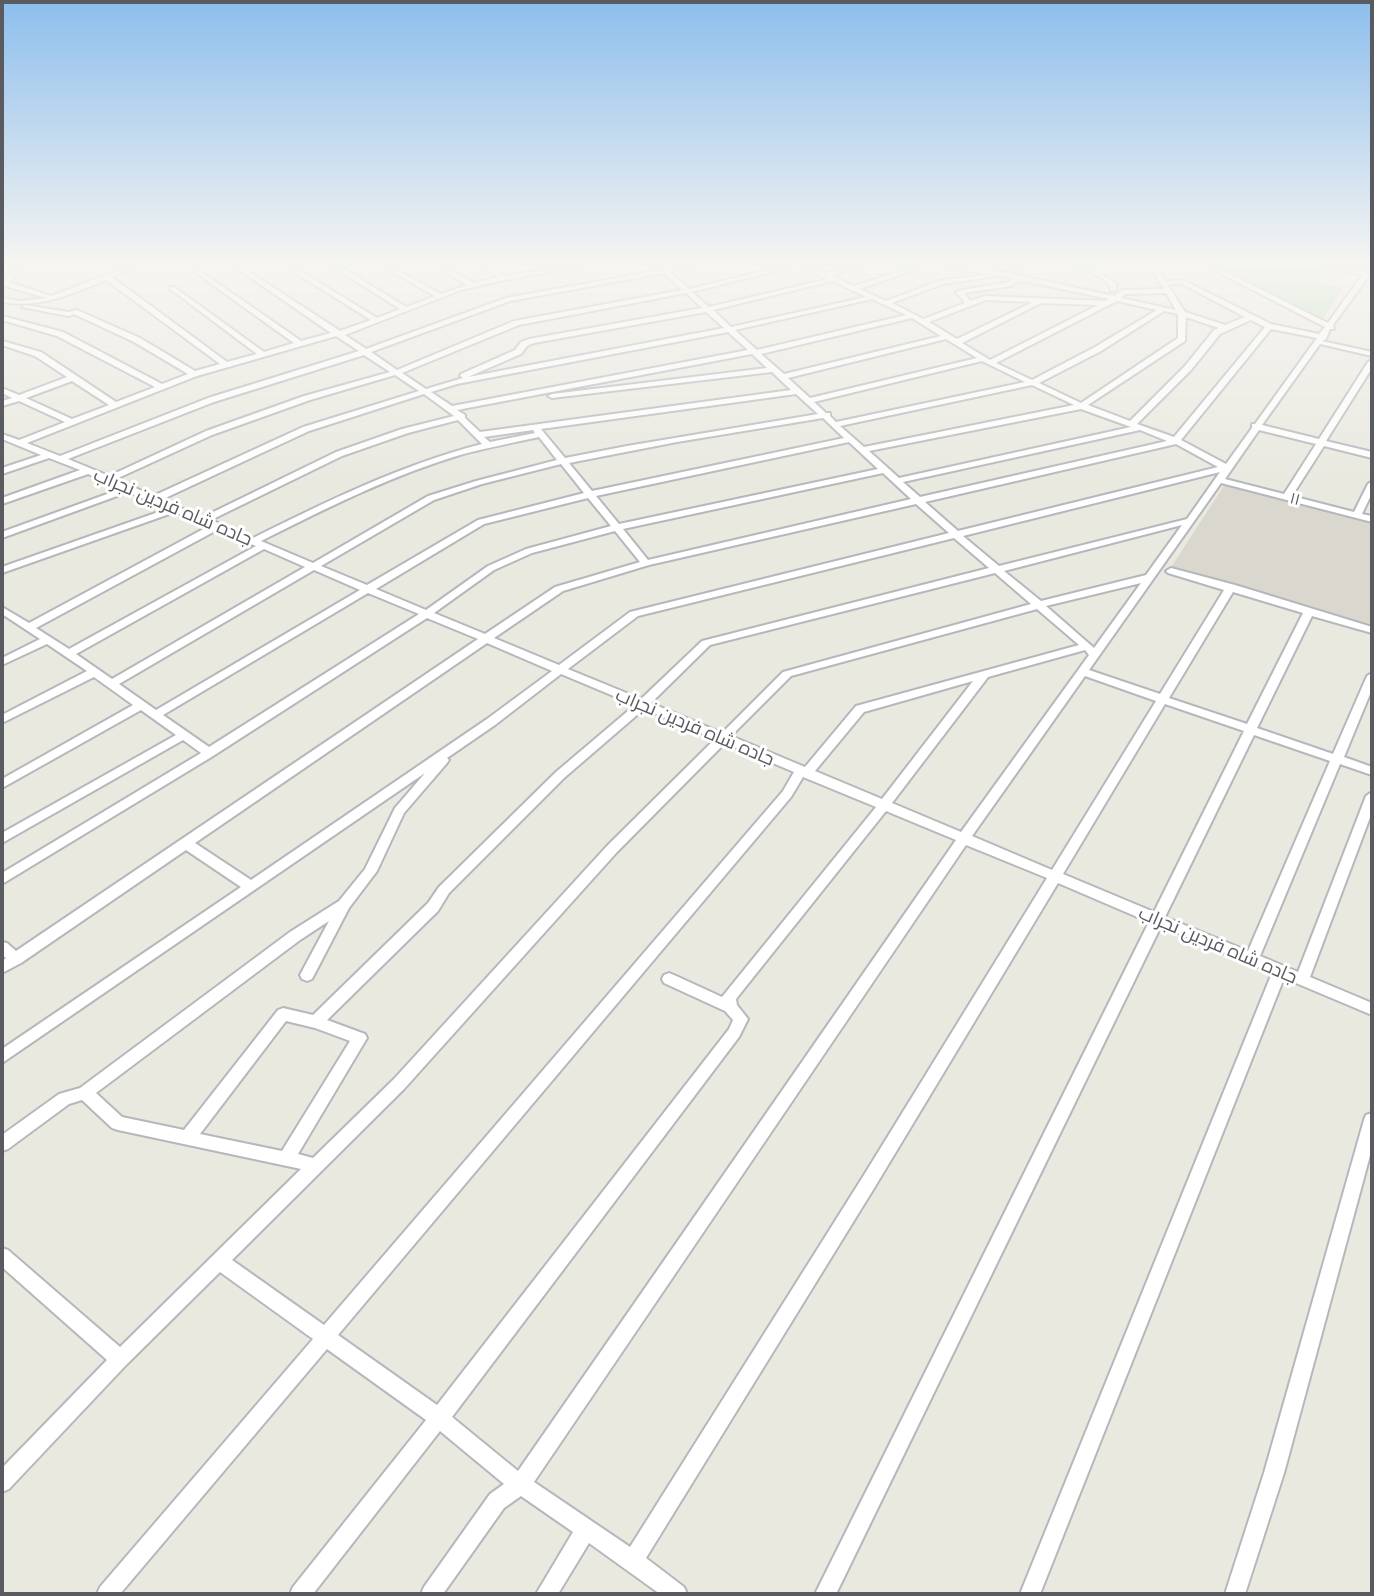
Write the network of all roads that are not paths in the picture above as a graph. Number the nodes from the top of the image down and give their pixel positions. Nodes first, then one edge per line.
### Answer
1 (71, 339) edge
2 (136, 339) edge
3 (192, 339) edge
4 (242, 339) edge
5 (294, 339) edge
6 (318, 339) edge
7 (348, 339) edge
8 (399, 339) edge
9 (477, 339) edge
10 (540, 339) edge
11 (680, 339) edge
12 (741, 339) edge
13 (810, 339) edge
14 (937, 339) edge
15 (950, 339) edge
16 (962, 339) edge
17 (1031, 339) edge
18 (1113, 339) edge
19 (1182, 339) edge
20 (1210, 339) edge
21 (1258, 339) edge
22 (1321, 340) joint
23 (2, 343) edge
24 (955, 343) junction
25 (300, 344) junction
26 (368, 351) junction
27 (755, 352) junction
28 (262, 354) junction
29 (1372, 354) edge
30 (987, 361) junction
31 (1372, 362) edge
32 (225, 364) junction
33 (774, 369) junction
34 (398, 372) junction
35 (194, 374) junction
36 (783, 377) junction
37 (72, 378) junction
38 (455, 382) junction
39 (1032, 383) junction
40 (160, 386) junction
41 (2, 390) edge
42 (798, 391) junction
43 (428, 392) junction
44 (19, 397) junction
45 (520, 398) junction
46 (810, 400) junction
47 (2, 404) edge
48 (113, 404) junction
49 (1082, 406) junction
50 (452, 409) junction
51 (827, 415) junction
52 (462, 417) junction
53 (70, 421) junction
54 (836, 424) junction
55 (1130, 425) junction
56 (1255, 426) junction
57 (1141, 428) junction
58 (538, 430) junction
59 (479, 435) junction
60 (2, 436) edge
61 (851, 439) junction
62 (1176, 441) junction
63 (19, 443) junction
64 (1321, 443) junction
65 (488, 445) junction
66 (862, 450) junction
67 (1372, 455) edge
68 (54, 457) junction
69 (565, 461) junction
70 (1226, 468) junction
71 (884, 470) junction
72 (2, 471) edge
73 (87, 471) junction
74 (109, 479) junction
75 (1219, 480) junction
76 (897, 481) junction
77 (1372, 484) edge
78 (128, 489) junction
79 (591, 494) junction
80 (1287, 497) junction
81 (153, 500) junction
82 (918, 500) junction
83 (2, 501) edge
84 (175, 509) junction
85 (1357, 515) junction
86 (1372, 519) edge
87 (202, 521) junction
88 (1188, 522) junction
89 (217, 526) junction
90 (615, 528) junction
91 (956, 534) junction
92 (2, 535) edge
93 (258, 543) junction
94 (646, 563) junction
95 (311, 566) junction
96 (995, 568) junction
97 (2, 570) edge
98 (1171, 571) dead end
99 (1147, 578) junction
100 (1231, 587) junction
101 (365, 590) junction
102 (1040, 605) junction
103 (2, 611) edge
104 (1310, 611) junction
105 (425, 615) junction
106 (30, 627) junction
107 (1372, 630) edge
108 (47, 640) junction
109 (486, 640) junction
110 (1090, 651) junction
111 (69, 654) junction
112 (2, 662) edge
113 (94, 671) junction
114 (558, 671) junction
115 (1083, 672) junction
116 (983, 676) junction
117 (1372, 677) edge
118 (111, 684) junction
119 (1164, 699) junction
120 (141, 705) junction
121 (642, 705) junction
122 (155, 715) junction
123 (2, 719) edge
124 (1252, 730) junction
125 (184, 736) junction
126 (723, 739) junction
127 (455, 746) junction
128 (209, 753) junction
129 (1338, 759) junction
130 (1372, 771) edge
131 (804, 773) junction
132 (2, 784) edge
133 (1372, 796) edge
134 (883, 806) junction
135 (2, 839) edge
136 (963, 839) junction
137 (185, 843) junction
138 (1054, 877) junction
139 (2, 879) edge
140 (250, 886) junction
141 (344, 905) junction
142 (1156, 919) junction
143 (2, 947) edge
144 (16, 959) junction
145 (1252, 959) junction
146 (2, 968) edge
147 (1280, 971) junction
148 (307, 975) dead end
149 (669, 979) dead end
150 (1302, 980) junction
151 (730, 1007) junction
152 (1372, 1009) edge
153 (316, 1022) junction
154 (2, 1057) edge
155 (85, 1093) junction
156 (1372, 1120) edge
157 (187, 1138) junction
158 (2, 1144) edge
159 (286, 1159) junction
160 (314, 1165) junction
161 (219, 1261) junction
162 (4, 1262) edge
163 (324, 1337) junction
164 (120, 1359) junction
165 (439, 1418) junction
166 (2, 1482) edge
167 (520, 1485) junction
168 (585, 1530) junction
169 (633, 1561) junction
170 (107, 1594) edge
171 (300, 1594) edge
172 (431, 1594) edge
173 (547, 1594) edge
174 (677, 1594) edge
175 (825, 1594) edge
176 (1031, 1594) edge
177 (1235, 1594) edge

1 - 40 street
2 - 35 street
3 - 32 street
4 - 28 street
5 - 25 street
6 - 25 street
7 - 26 street
8 - 26 street
9 - 34 street
10 - 38 street
11 - 38 street
12 - 27 street
13 - 27 street
14 - 36 street
15 - 24 street
16 - 24 street
17 - 30 street
18 - 39 street
19 - 49 street
20 - 55 street
21 - 62 street
22 - 29 street
22 - 56 street
23 - 37 street
24 - 30 street
25 - 28 street
26 - 34 street
26 - 68 street
27 - 33 street
27 - 45 street
28 - 32 street
30 - 39 street
30 - 46 street
31 - 64 street
32 - 35 street
33 - 36 street
33 - 45 street
34 - 43 street
34 - 74 street
35 - 40 street
36 - 42 street
37 - 44 street
37 - 48 street
38 - 43 street
39 - 49 street
39 - 54 street
40 - 48 street
41 - 44 street
42 - 46 street
42 - 58 street
43 - 50 street
43 - 81 street
44 - 47 street
44 - 53 street
45 - 50 street
46 - 51 street
48 - 53 street
49 - 55 street
49 - 66 street
50 - 52 street
51 - 54 street
51 - 69 street
52 - 59 street
52 - 87 street
53 - 63 street
54 - 61 street
55 - 57 street
56 - 64 street
56 - 70 street
57 - 62 street
57 - 76 street
58 - 59 street
58 - 65 street
58 - 69 street
59 - 65 street
60 - 63 street, جاده شاه فردین نجراب
61 - 66 street
61 - 79 street
62 - 70 street
62 - 82 street
63 - 68 street, جاده شاه فردین نجراب
64 - 67 street
64 - 80 street
65 - 93 street
66 - 71 street
68 - 72 street
68 - 73 street, جاده شاه فردین نجراب
69 - 79 street
69 - 95 street
70 - 75 street
70 - 91 street
71 - 76 street
71 - 90 street
73 - 74 street, جاده شاه فردین نجراب
73 - 83 street
74 - 78 street, جاده شاه فردین نجراب
75 - 80 street, ۱۱
75 - 88 street
76 - 82 street
77 - 85 street
78 - 81 street, جاده شاه فردین نجراب
78 - 92 street
79 - 90 street
79 - 101 street
80 - 85 street, ۱۱
81 - 84 street, جاده شاه فردین نجراب
82 - 91 street
82 - 94 street
84 - 87 street, جاده شاه فردین نجراب
84 - 97 street
85 - 86 street, ۱۱
87 - 89 street, جاده شاه فردین نجراب
88 - 96 street
88 - 99 street
89 - 93 street, جاده شاه فردین نجراب
89 - 106 street
90 - 94 street
90 - 105 street
91 - 96 street
91 - 114 street
93 - 95 street, جاده شاه فردین نجراب
93 - 111 street
94 - 109 street
95 - 101 street, جاده شاه فردین نجراب
95 - 118 street
96 - 102 street
96 - 121 street
98 - 100 street
99 - 102 street
99 - 110 street
100 - 104 street
100 - 119 street
101 - 105 street, جاده شاه فردین نجراب
101 - 122 street
102 - 110 street
102 - 126 street
103 - 106 street
104 - 107 street
104 - 124 street
105 - 109 street, جاده شاه فردین نجراب
105 - 128 street
106 - 108 street
108 - 111 street
108 - 112 street
109 - 114 street, جاده شاه فردین نجراب
109 - 137 street
110 - 115 street
110 - 116 street
111 - 113 street
113 - 118 street
113 - 123 street
114 - 121 street, جاده شاه فردین نجراب
114 - 127 street
115 - 119 street
115 - 136 street
116 - 131 street
116 - 134 street
117 - 129 street
118 - 120 street
119 - 124 street
119 - 138 street
120 - 122 street
120 - 132 street
121 - 126 street, جاده شاه فردین نجراب
121 - 153 street
122 - 125 street
124 - 129 street
124 - 142 street
125 - 128 street
125 - 135 street
126 - 131 street, جاده شاه فردین نجراب
126 - 160 street
127 - 140 street
127 - 141 street
128 - 139 street
129 - 130 street
129 - 145 street
131 - 134 street, جاده شاه فردین نجراب
131 - 163 street
133 - 150 street
134 - 136 street, جاده شاه فردین نجراب
134 - 151 street
136 - 138 street, جاده شاه فردین نجراب
136 - 167 street
137 - 140 street
137 - 144 street
138 - 142 street, جاده شاه فردین نجراب
138 - 169 street
140 - 154 street
141 - 148 street
141 - 155 street
142 - 145 street, جاده شاه فردین نجراب
142 - 175 street
143 - 144 street
144 - 146 street
145 - 147 street, جاده شاه فردین نجراب
147 - 150 street, جاده شاه فردین نجراب
147 - 176 street
149 - 151 street
150 - 152 street, جاده شاه فردین نجراب
151 - 165 street
153 - 157 street
153 - 159 street
155 - 157 street
155 - 158 street
156 - 177 street
157 - 159 street
159 - 160 street
160 - 161 street
161 - 163 street
161 - 164 street
162 - 164 street
163 - 165 street
163 - 170 street
164 - 166 street
165 - 167 street
165 - 171 street
167 - 168 street
167 - 172 street
168 - 169 street
168 - 173 street
169 - 174 street

